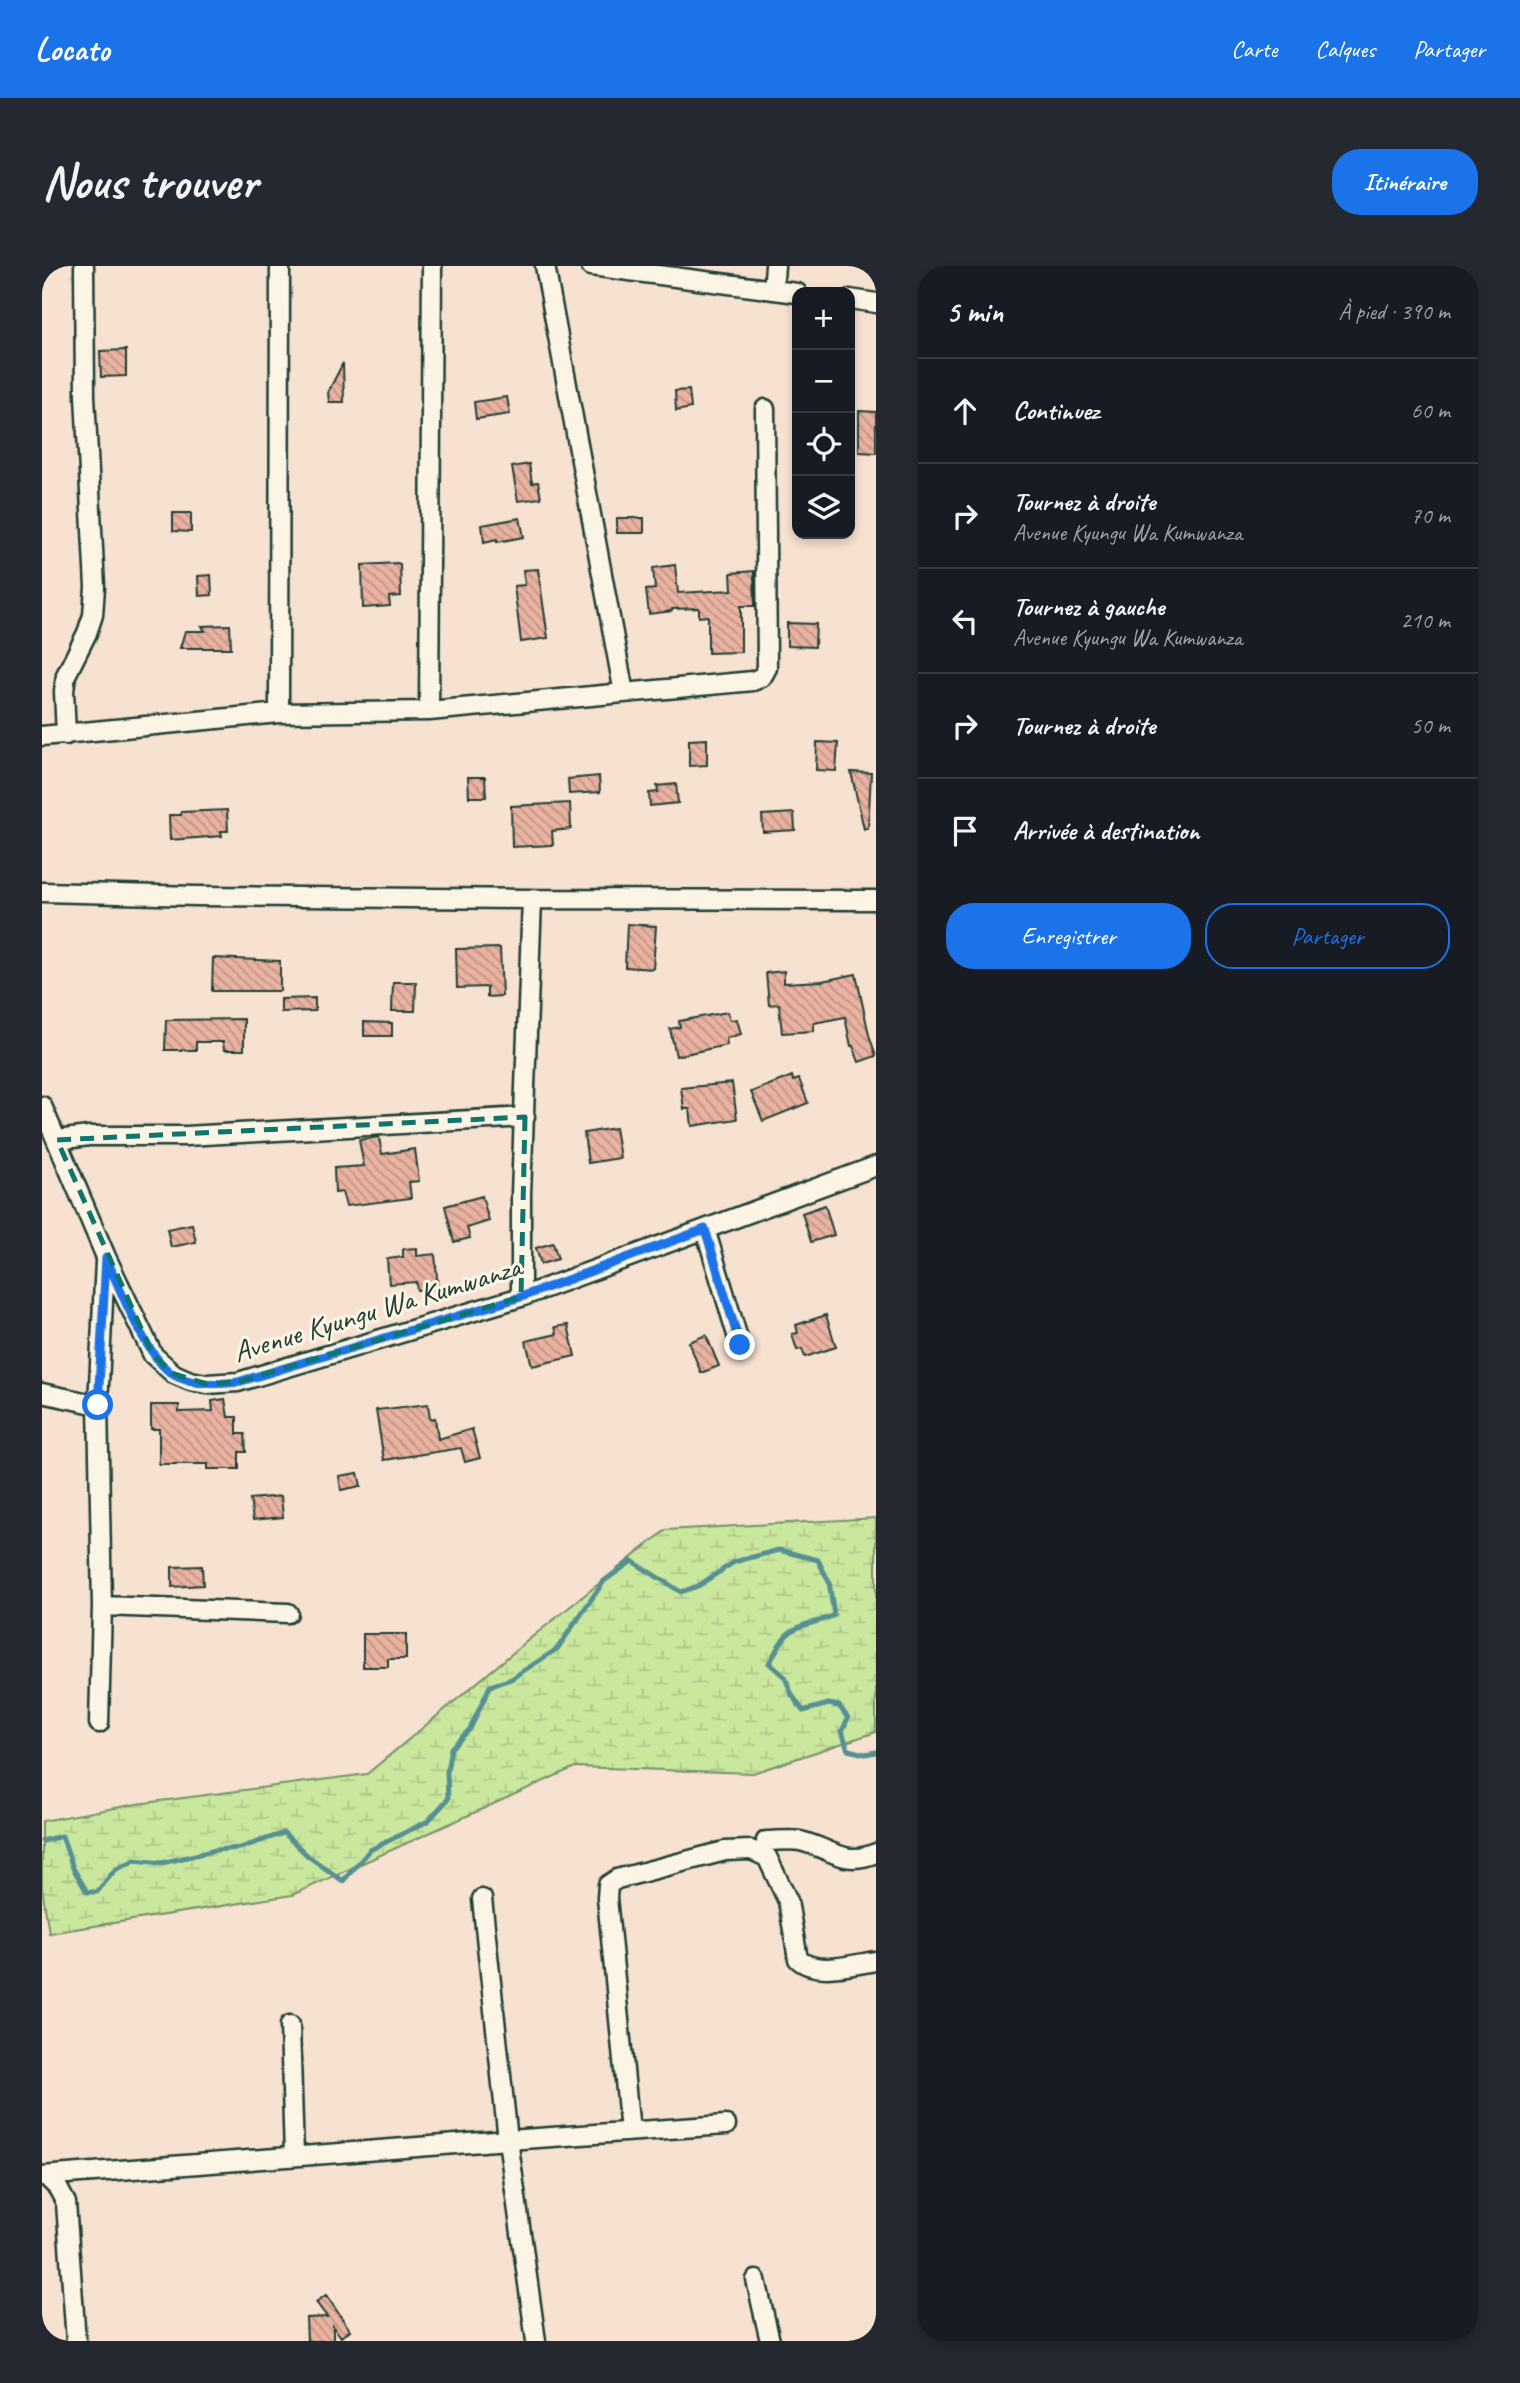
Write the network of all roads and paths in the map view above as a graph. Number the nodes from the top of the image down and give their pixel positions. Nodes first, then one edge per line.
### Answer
1 (84, 266) edge
2 (280, 266) edge
3 (432, 266) edge
4 (545, 266) edge
5 (591, 266) edge
6 (775, 266) edge
7 (773, 290) junction
8 (792, 292) edge
9 (855, 300) edge
10 (876, 303) edge
11 (765, 409) dead end
12 (624, 693) junction
13 (429, 710) junction
14 (279, 713) junction
15 (66, 734) junction
16 (42, 736) edge
17 (42, 892) edge
18 (532, 900) junction
19 (876, 900) edge
20 (42, 1107) edge
21 (525, 1117) junction
22 (57, 1140) junction
23 (876, 1166) edge
24 (705, 1229) junction
25 (106, 1258) junction
26 (521, 1297) junction
27 (740, 1345) dead end
28 (42, 1393) edge
29 (98, 1405) junction
30 (102, 1606) junction
31 (288, 1613) dead end
32 (99, 1723) dead end
33 (766, 1841) dead end
34 (876, 1853) edge
35 (482, 1899) dead end
36 (876, 1961) edge
37 (290, 2025) dead end
38 (726, 2125) dead end
39 (630, 2131) junction
40 (508, 2140) junction
41 (294, 2156) junction
42 (44, 2176) edge
43 (756, 2280) dead end
44 (76, 2341) edge
45 (536, 2341) edge
46 (770, 2341) edge

1 - 15 street
2 - 14 street
3 - 13 street
4 - 12 street
5 - 7 street
6 - 7 street
7 - 8 street
9 - 10 street
11 - 12 street
12 - 13 street
13 - 14 street
14 - 15 street
15 - 16 street
17 - 18 street
18 - 19 street
18 - 21 street
20 - 22 street, Avenue Kyungu Wa Kumwanza
21 - 22 street
21 - 26 street
22 - 25 street, Avenue Kyungu Wa Kumwanza
23 - 24 street, Avenue Kyungu Wa Kumwanza
24 - 26 street, Avenue Kyungu Wa Kumwanza
24 - 27 street
25 - 26 street, Avenue Kyungu Wa Kumwanza
25 - 29 street
28 - 29 street
29 - 30 street
30 - 31 street
30 - 32 street
33 - 34 street
35 - 40 street
36 - 39 street
37 - 41 street
38 - 39 street
39 - 40 street
40 - 41 street
40 - 45 street
41 - 42 street
42 - 44 street
43 - 46 street

